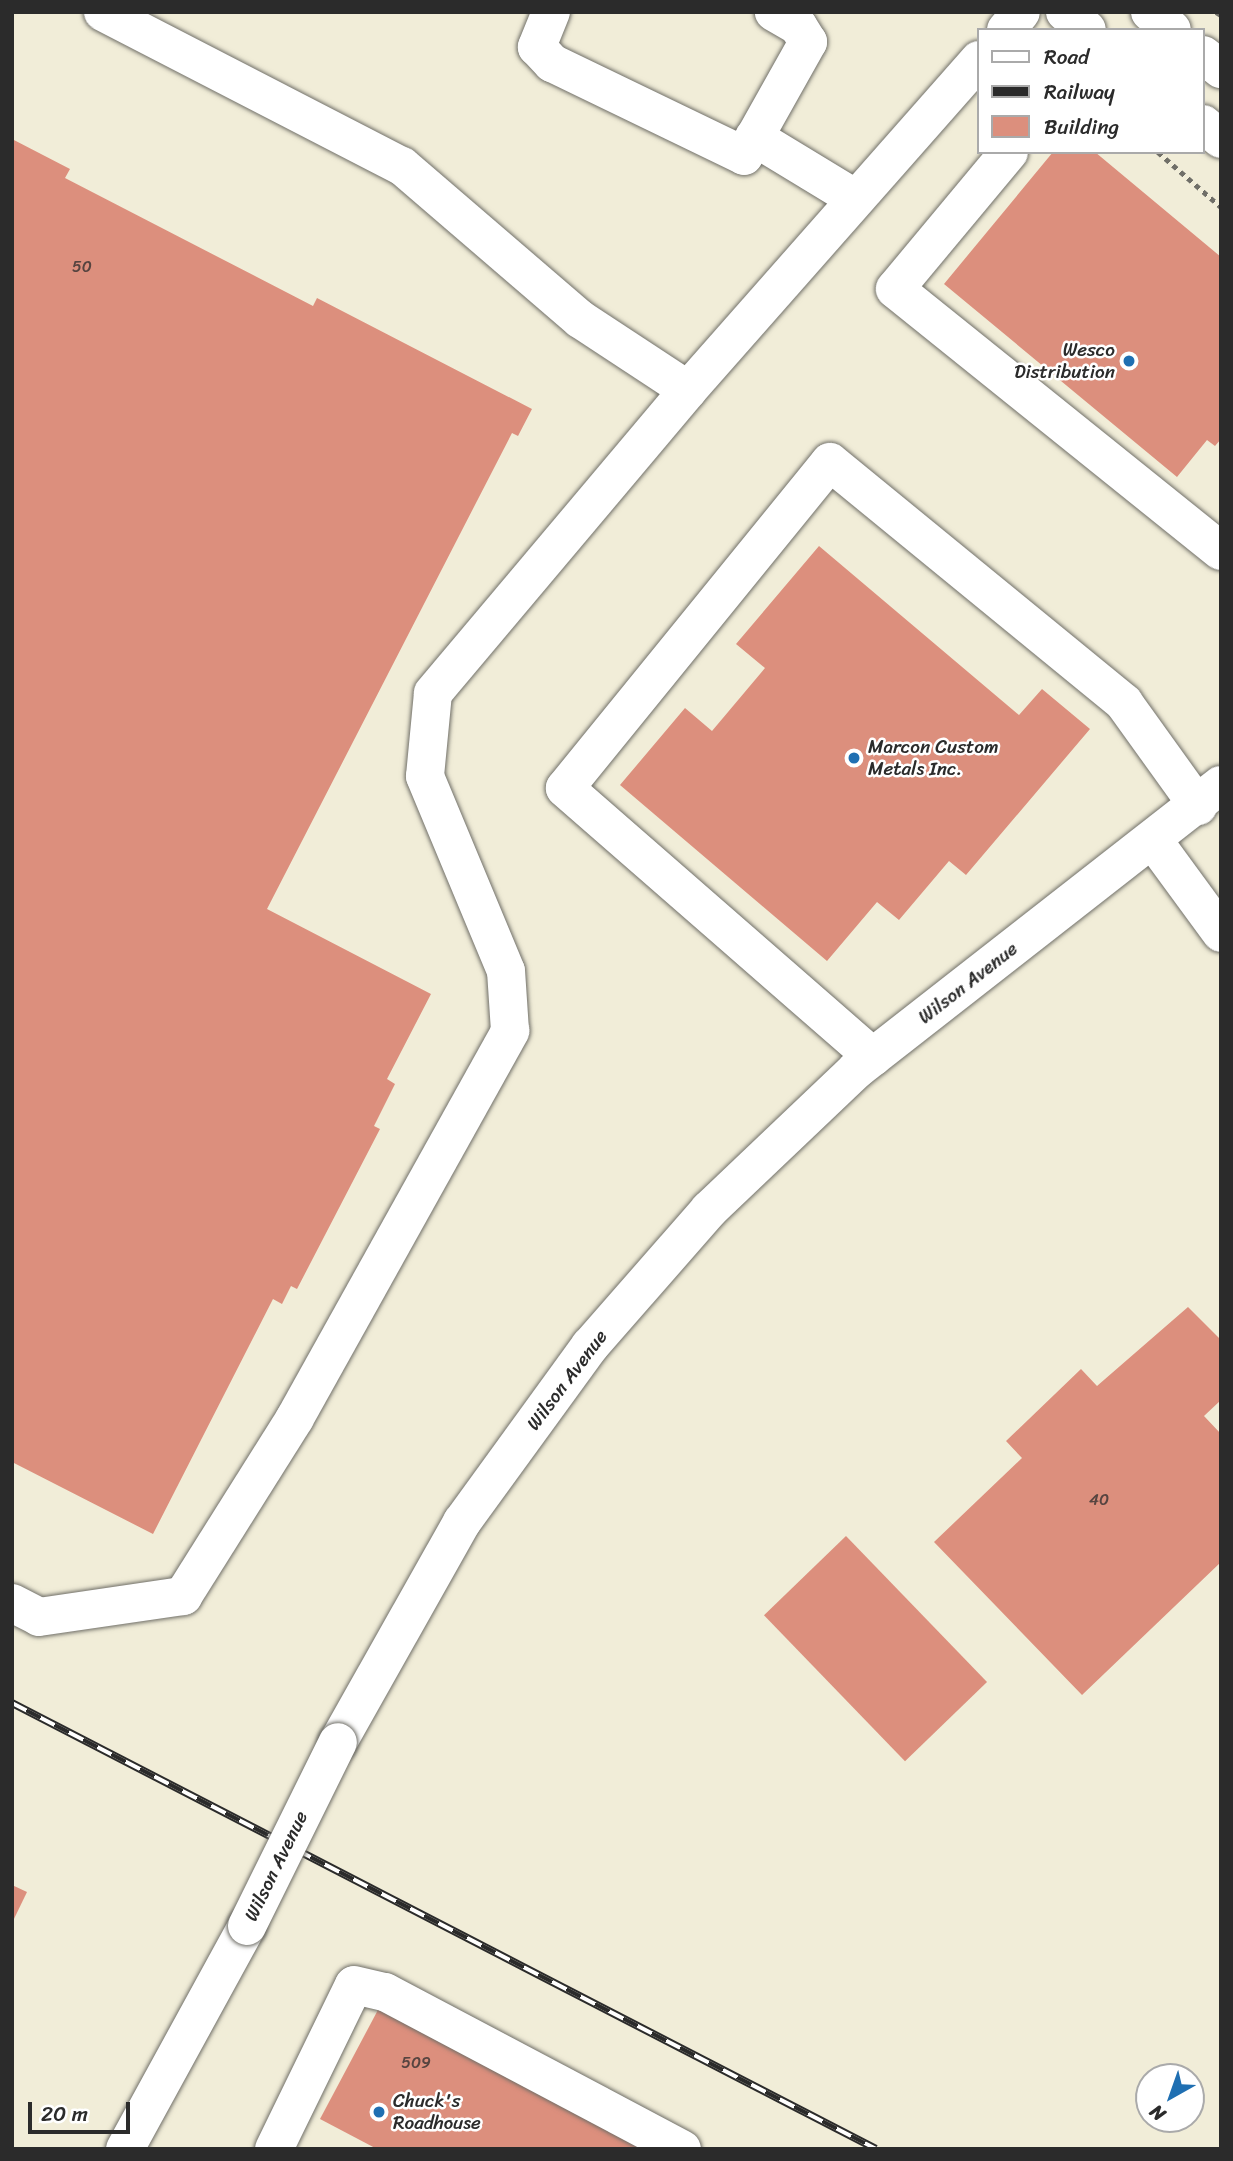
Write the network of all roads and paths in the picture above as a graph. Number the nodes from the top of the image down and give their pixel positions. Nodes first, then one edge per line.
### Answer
1 (103, 12) edge
2 (551, 12) edge
3 (774, 12) edge
4 (1021, 12) edge
5 (1065, 12) edge
6 (1216, 12) edge
7 (1221, 15) edge
8 (1008, 28) edge
9 (1085, 28) edge
10 (1205, 57) edge
11 (978, 61) edge
12 (1221, 69) edge
13 (1205, 126) edge
14 (754, 137) junction
15 (1221, 139) edge
16 (1007, 154) edge
17 (1159, 154) edge
18 (856, 199) junction
19 (1221, 207) edge
20 (688, 390) junction
21 (1221, 551) edge
22 (1210, 795) edge
23 (1153, 840) junction
24 (1221, 933) edge
25 (873, 1057) junction
26 (12, 1603) edge
27 (125, 2149) edge
28 (274, 2149) edge
29 (682, 2149) edge

1 - 20 street
2 - 14 street
3 - 14 street
4 - 8 street
5 - 9 street
6 - 7 path
10 - 12 street
11 - 18 street
13 - 15 street
14 - 18 street
16 - 21 street
17 - 19 path
18 - 20 street
20 - 26 street
22 - 23 street, Wilson Avenue
22 - 25 street
23 - 24 street
23 - 25 street, Wilson Avenue
25 - 27 street, Wilson Avenue, bridge
28 - 29 street

